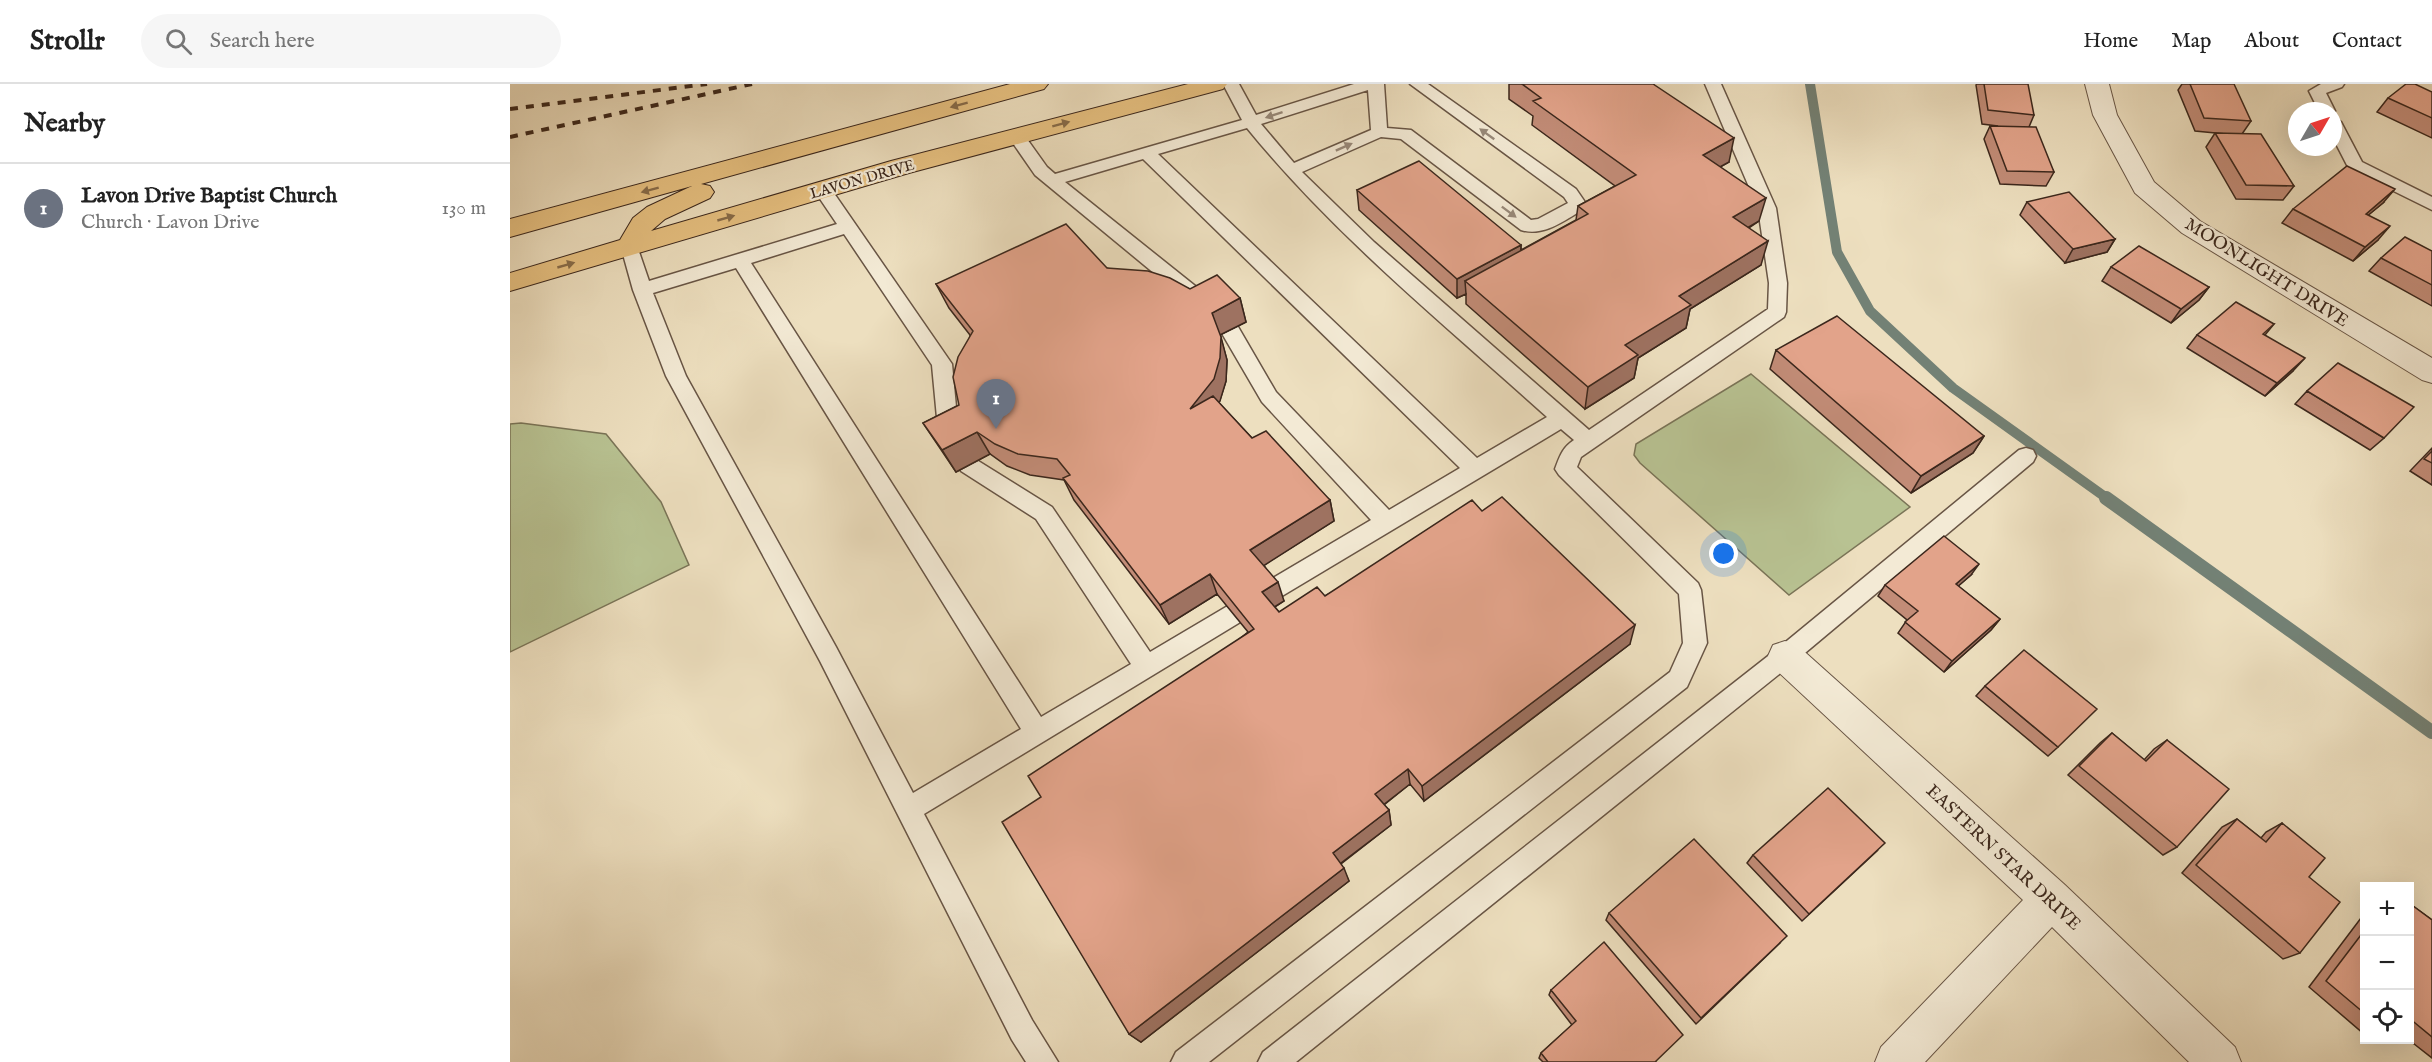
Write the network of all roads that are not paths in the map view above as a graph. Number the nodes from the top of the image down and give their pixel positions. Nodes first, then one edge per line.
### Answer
1 (1036, 84) edge
2 (1215, 84) edge
3 (1231, 84) edge
4 (1370, 84) edge
5 (1376, 84) edge
6 (1418, 84) edge
7 (1713, 84) edge
8 (2097, 84) edge
9 (2336, 84) edge
10 (2323, 102) edge
11 (897, 121) junction
12 (1251, 122) junction
13 (1379, 132) junction
14 (1016, 136) junction
15 (2342, 140) edge
16 (1720, 148) edge
17 (1146, 152) junction
18 (1749, 167) junction
19 (1291, 171) junction
20 (1052, 180) junction
21 (822, 190) junction
22 (2432, 204) edge
23 (847, 227) junction
24 (510, 228) edge
25 (630, 247) junction
26 (740, 260) junction
27 (510, 282) edge
28 (642, 290) junction
29 (1208, 307) edge
30 (1230, 330) edge
31 (2432, 372) edge
32 (1562, 418) junction
33 (949, 439) edge
34 (1589, 441) junction
35 (2026, 456) dead end
36 (968, 465) edge
37 (1476, 470) junction
38 (1387, 523) junction
39 (1274, 590) edge
40 (1234, 614) edge
41 (1785, 656) junction
42 (1146, 667) junction
43 (1037, 732) junction
44 (908, 810) junction
45 (2050, 899) junction
46 (1043, 1062) edge
47 (1186, 1062) edge
48 (1273, 1062) edge
49 (1896, 1062) edge
50 (2220, 1062) edge

1 -> 11 main road
14 -> 2 main road, LAVON DRIVE
3 - 12 lane
4 -> 12 lane
5 - 13 lane
13 -> 6 lane
7 - 18 lane
8 - 31 street, MOONLIGHT DRIVE
9 - 10 lane
11 -> 24 main road
11 - 25 main road
12 - 17 lane
12 - 19 lane
19 -> 13 lane
14 - 20 lane
14 - 21 main road, LAVON DRIVE
15 - 22 lane
16 - 18 lane
17 - 20 lane
17 - 37 lane
18 - 34 lane
19 - 32 lane
20 - 29 lane
21 - 23 lane
25 -> 21 main road, LAVON DRIVE
23 - 26 lane
23 - 33 lane
27 -> 25 main road, LAVON DRIVE
25 - 28 lane
26 - 28 lane
26 - 43 lane
28 - 44 lane
30 - 38 lane
32 - 34 lane
32 - 37 lane
34 - 47 lane
35 - 41 lane
36 - 42 lane
37 - 38 lane
38 - 39 lane
40 - 42 lane
41 - 45 street, EASTERN STAR DRIVE
41 - 48 lane
42 - 43 lane
43 - 44 lane
44 - 46 lane
45 - 49 street
45 - 50 street, EASTERN STAR DRIVE

